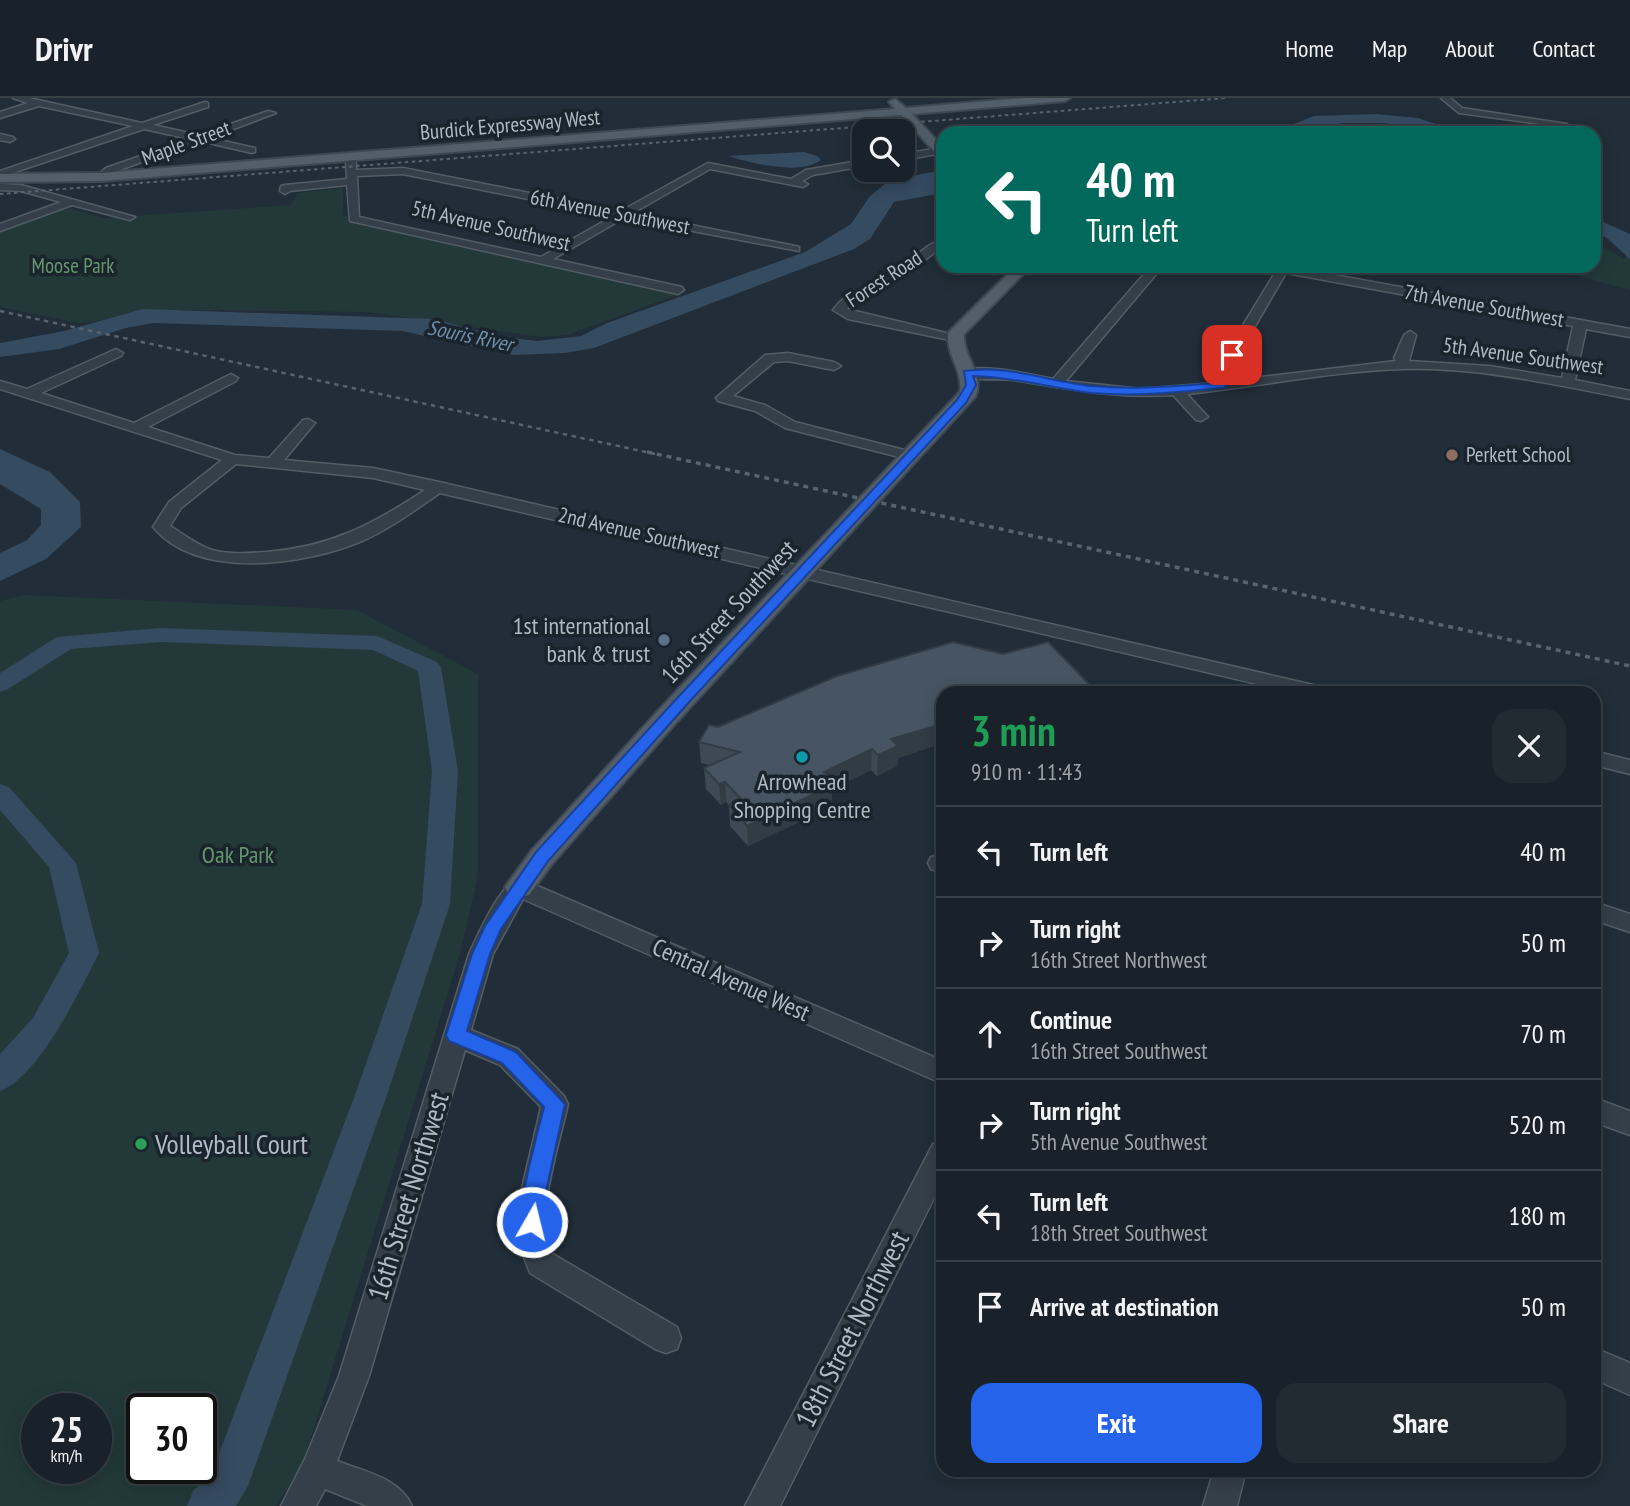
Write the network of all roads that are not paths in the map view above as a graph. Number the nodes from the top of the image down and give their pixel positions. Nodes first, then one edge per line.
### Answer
1 (17, 98) edge
2 (55, 98) edge
3 (892, 98) edge
4 (1065, 98) edge
5 (1445, 98) edge
6 (38, 103) junction
7 (205, 105) dead end
8 (902, 112) junction
9 (271, 113) dead end
10 (0, 114) edge
11 (1562, 124) dead end
12 (143, 126) junction
13 (200, 138) junction
14 (936, 148) edge
15 (252, 150) dead end
16 (66, 152) junction
17 (936, 154) edge
18 (915, 156) edge
19 (90, 157) dead end
20 (351, 158) junction
21 (102, 160) dead end
22 (125, 165) junction
23 (852, 165) edge
24 (0, 176) edge
25 (102, 177) junction
26 (350, 178) junction
27 (0, 188) edge
28 (285, 191) dead end
29 (70, 202) junction
30 (622, 215) junction
31 (130, 217) dead end
32 (0, 228) edge
33 (936, 245) edge
34 (794, 249) dead end
35 (542, 261) junction
36 (1017, 273) edge
37 (1151, 273) edge
38 (1281, 273) edge
39 (1304, 273) edge
40 (678, 290) dead end
41 (1578, 324) junction
42 (1630, 333) edge
43 (1410, 335) dead end
44 (954, 339) junction
45 (116, 353) dead end
46 (1404, 365) junction
47 (834, 366) dead end
48 (967, 373) junction
49 (231, 378) dead end
50 (1568, 383) junction
51 (1056, 384) junction
52 (0, 385) edge
53 (1223, 385) junction
54 (1176, 390) junction
55 (28, 394) junction
56 (1630, 395) edge
57 (1201, 417) dead end
58 (308, 423) dead end
59 (133, 429) junction
60 (911, 456) junction
61 (233, 458) junction
62 (272, 463) junction
63 (439, 487) junction
64 (802, 571) junction
65 (1292, 686) edge
66 (1601, 760) edge
67 (1630, 767) edge
68 (519, 887) junction
69 (1601, 913) edge
70 (1630, 923) edge
71 (456, 1035) junction
72 (936, 1070) edge
73 (1601, 1113) edge
74 (1630, 1123) edge
75 (936, 1167) edge
76 (666, 1338) dead end
77 (1601, 1366) edge
78 (1630, 1379) edge
79 (317, 1470) junction
80 (1228, 1477) edge
81 (378, 1501) edge
82 (298, 1506) edge
83 (762, 1506) edge
84 (1220, 1506) edge

1 - 6 street
2 - 6 street
3 - 8 main road
4 - 8 main road, Burdick Expressway West
5 - 11 street
6 - 10 street
6 - 12 street
7 - 12 street
8 - 14 main road
8 - 20 main road, Burdick Expressway West
9 - 13 street, Maple Street
12 - 13 street
12 - 16 street
13 - 15 street
13 - 22 street, Maple Street
16 - 19 street
16 - 24 street
17 - 18 street
20 - 25 main road, Burdick Expressway West
20 - 26 street, 5th Avenue Southwest
21 - 22 street
22 - 25 street, Maple Street
23 - 30 street
24 - 25 main road, Burdick Expressway West
26 - 28 street, 6th Avenue Southwest
26 - 30 street, 6th Avenue Southwest
26 - 35 street, 5th Avenue Southwest
27 - 29 street
29 - 31 street
29 - 32 street
30 - 34 street, 6th Avenue Southwest
30 - 35 street
33 - 44 street, Forest Road
35 - 40 street, 5th Avenue Southwest
36 - 44 main road
37 - 51 street
38 - 53 street
39 - 41 street, 7th Avenue Southwest
41 - 42 street, 7th Avenue Southwest
41 - 50 street
43 - 46 street
44 - 48 main road
45 - 55 street
46 - 50 street, 5th Avenue Southwest
46 - 53 street, 5th Avenue Southwest
47 - 60 street
48 - 51 street, 5th Avenue Southwest
48 - 60 main road, 16th Street Southwest
49 - 59 street
50 - 56 street, 5th Avenue Southwest
51 - 54 street, 5th Avenue Southwest
52 - 55 street, 2nd Avenue Southwest
53 - 54 street, 5th Avenue Southwest
54 - 57 street
55 - 59 street, 2nd Avenue Southwest
58 - 62 street
59 - 61 street, 2nd Avenue Southwest
60 - 64 main road, 16th Street Southwest
61 - 62 street, 2nd Avenue Southwest
61 - 63 street
62 - 63 street, 2nd Avenue Southwest
63 - 64 street, 2nd Avenue Southwest
64 - 65 street, 2nd Avenue Southwest
64 - 68 main road, 16th Street Southwest
66 - 67 street
68 - 71 street, 16th Street Northwest
68 - 72 street, Central Avenue West
69 - 70 street
71 - 76 street
71 - 79 street, 16th Street Northwest
73 - 74 street
75 - 83 street, 18th Street Northwest
77 - 78 street
79 - 81 street
79 - 82 street, 16th Street Northwest
80 - 84 street

